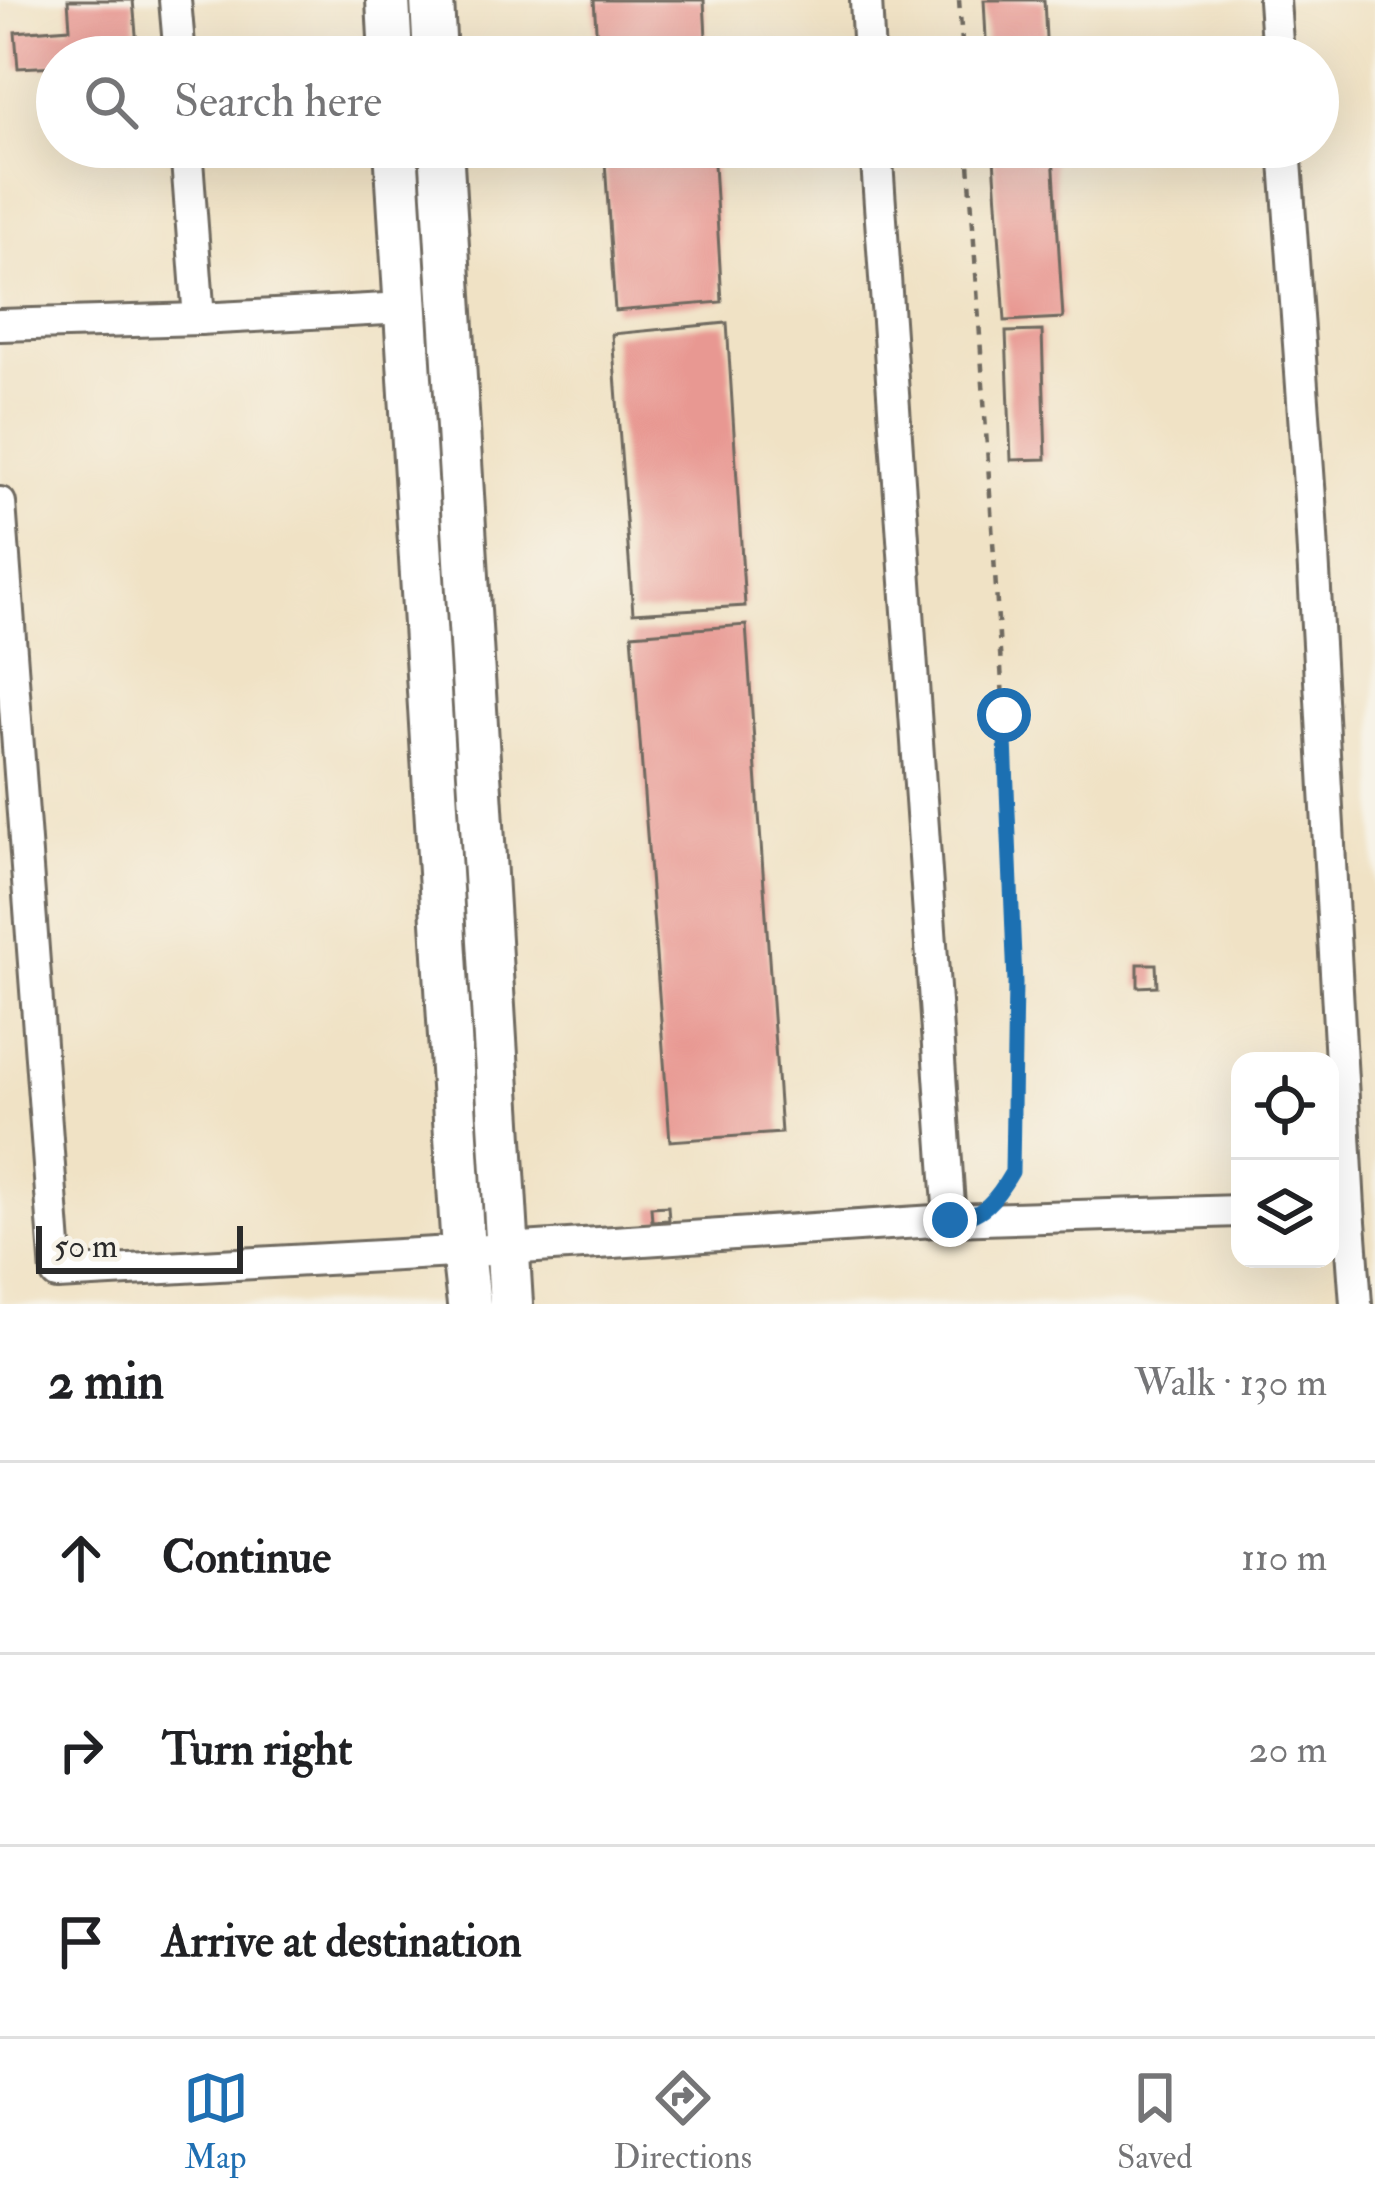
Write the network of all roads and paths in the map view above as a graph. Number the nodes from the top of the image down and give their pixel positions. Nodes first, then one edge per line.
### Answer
1 (176, 0) edge
2 (388, 0) edge
3 (432, 0) edge
4 (866, 0) edge
5 (959, 0) edge
6 (1274, 0) edge
7 (179, 36) edge
8 (390, 36) edge
9 (434, 36) edge
10 (868, 36) edge
11 (962, 36) edge
12 (1277, 36) edge
13 (188, 168) edge
14 (397, 168) edge
15 (442, 168) edge
16 (878, 168) edge
17 (969, 168) edge
18 (1286, 168) edge
19 (405, 308) junction
20 (199, 319) junction
21 (0, 325) edge
22 (0, 503) edge
23 (1337, 1160) edge
24 (1339, 1208) edge
25 (1231, 1211) edge
26 (959, 1219) junction
27 (507, 1249) junction
28 (463, 1252) junction
29 (1375, 1277) edge
30 (58, 1289) edge
31 (469, 1304) edge
32 (511, 1304) edge
33 (1356, 1304) edge

1 - 7 street
2 - 8 street
3 - 9 street
4 - 10 street
5 - 11 path
6 - 12 street
13 - 20 street
14 - 19 street
15 - 27 street
16 - 26 street
17 - 26 path
18 - 23 street
19 - 20 street
19 - 28 street
20 - 21 street
22 - 30 street
24 - 29 street
24 - 33 street
25 - 26 street
26 - 27 street
27 - 28 street
27 - 32 street
28 - 30 street
28 - 31 street

